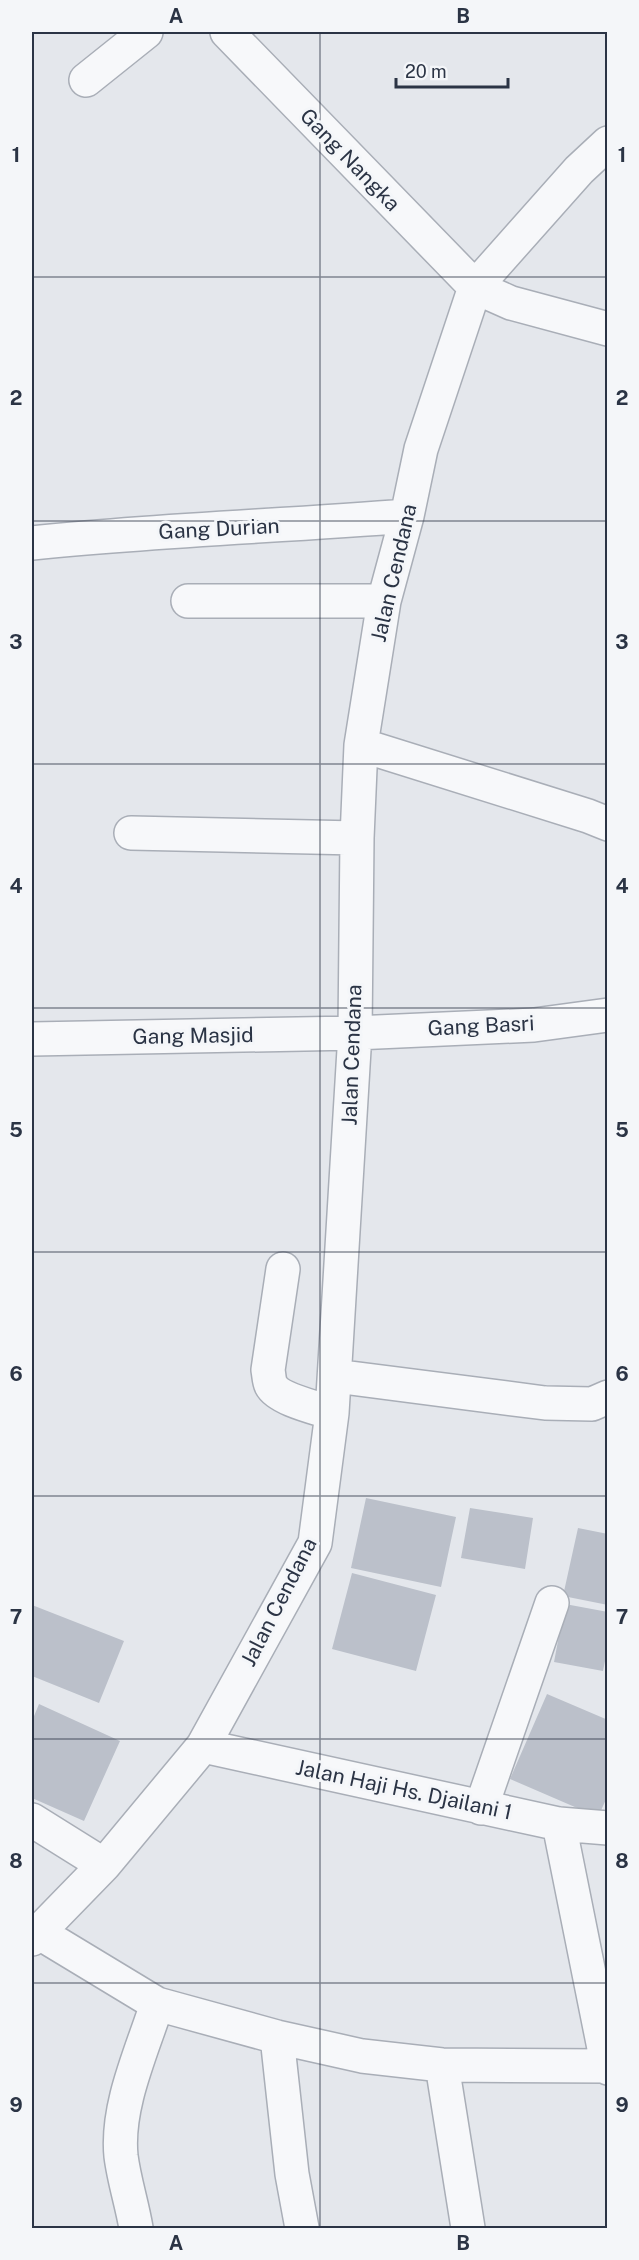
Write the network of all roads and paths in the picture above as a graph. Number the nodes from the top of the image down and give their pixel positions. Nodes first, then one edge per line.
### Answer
1 (146, 32) edge
2 (227, 32) edge
3 (86, 80) dead end
4 (608, 143) edge
5 (475, 287) junction
6 (608, 329) edge
7 (407, 516) junction
8 (32, 543) edge
9 (188, 602) dead end
10 (384, 602) junction
11 (361, 745) junction
12 (608, 824) edge
13 (131, 833) dead end
14 (357, 838) junction
15 (608, 1015) edge
16 (355, 1033) junction
17 (32, 1039) edge
18 (283, 1269) dead end
19 (335, 1376) junction
20 (608, 1397) edge
21 (333, 1413) junction
22 (552, 1603) dead end
23 (202, 1746) junction
24 (481, 1808) junction
25 (32, 1820) edge
26 (559, 1824) junction
27 (608, 1828) edge
28 (104, 1865) junction
29 (35, 1935) edge
30 (157, 2004) junction
31 (278, 2037) junction
32 (442, 2065) junction
33 (607, 2067) edge
34 (136, 2229) edge
35 (302, 2229) edge
36 (468, 2229) edge

1 - 3 street
2 - 5 street, Gang Nangka
4 - 5 street, Jalan Cendana
5 - 6 street
5 - 7 street, Jalan Cendana
7 - 8 street, Gang Durian
7 - 10 street, Jalan Cendana
9 - 10 street
10 - 11 street, Jalan Cendana
11 - 12 street
11 - 14 street, Jalan Cendana
13 - 14 street
14 - 16 street, Jalan Cendana
15 - 16 street, Gang Basri
16 - 17 street, Gang Masjid
16 - 19 street, Jalan Cendana
18 - 21 street
19 - 20 street
19 - 21 street, Jalan Cendana
21 - 23 street, Jalan Cendana
22 - 24 street
23 - 24 street, Jalan Haji Hs. Djailani 1
23 - 28 street, Jalan Cendana
24 - 26 street, Jalan Haji Hs. Djailani 1
25 - 28 street
26 - 27 street, Jalan Haji Hs. Djailani 1
26 - 33 street
28 - 29 street, Jalan Cendana
29 - 30 street
30 - 31 street
30 - 34 street
31 - 32 street
31 - 35 street
32 - 33 street
32 - 36 street

